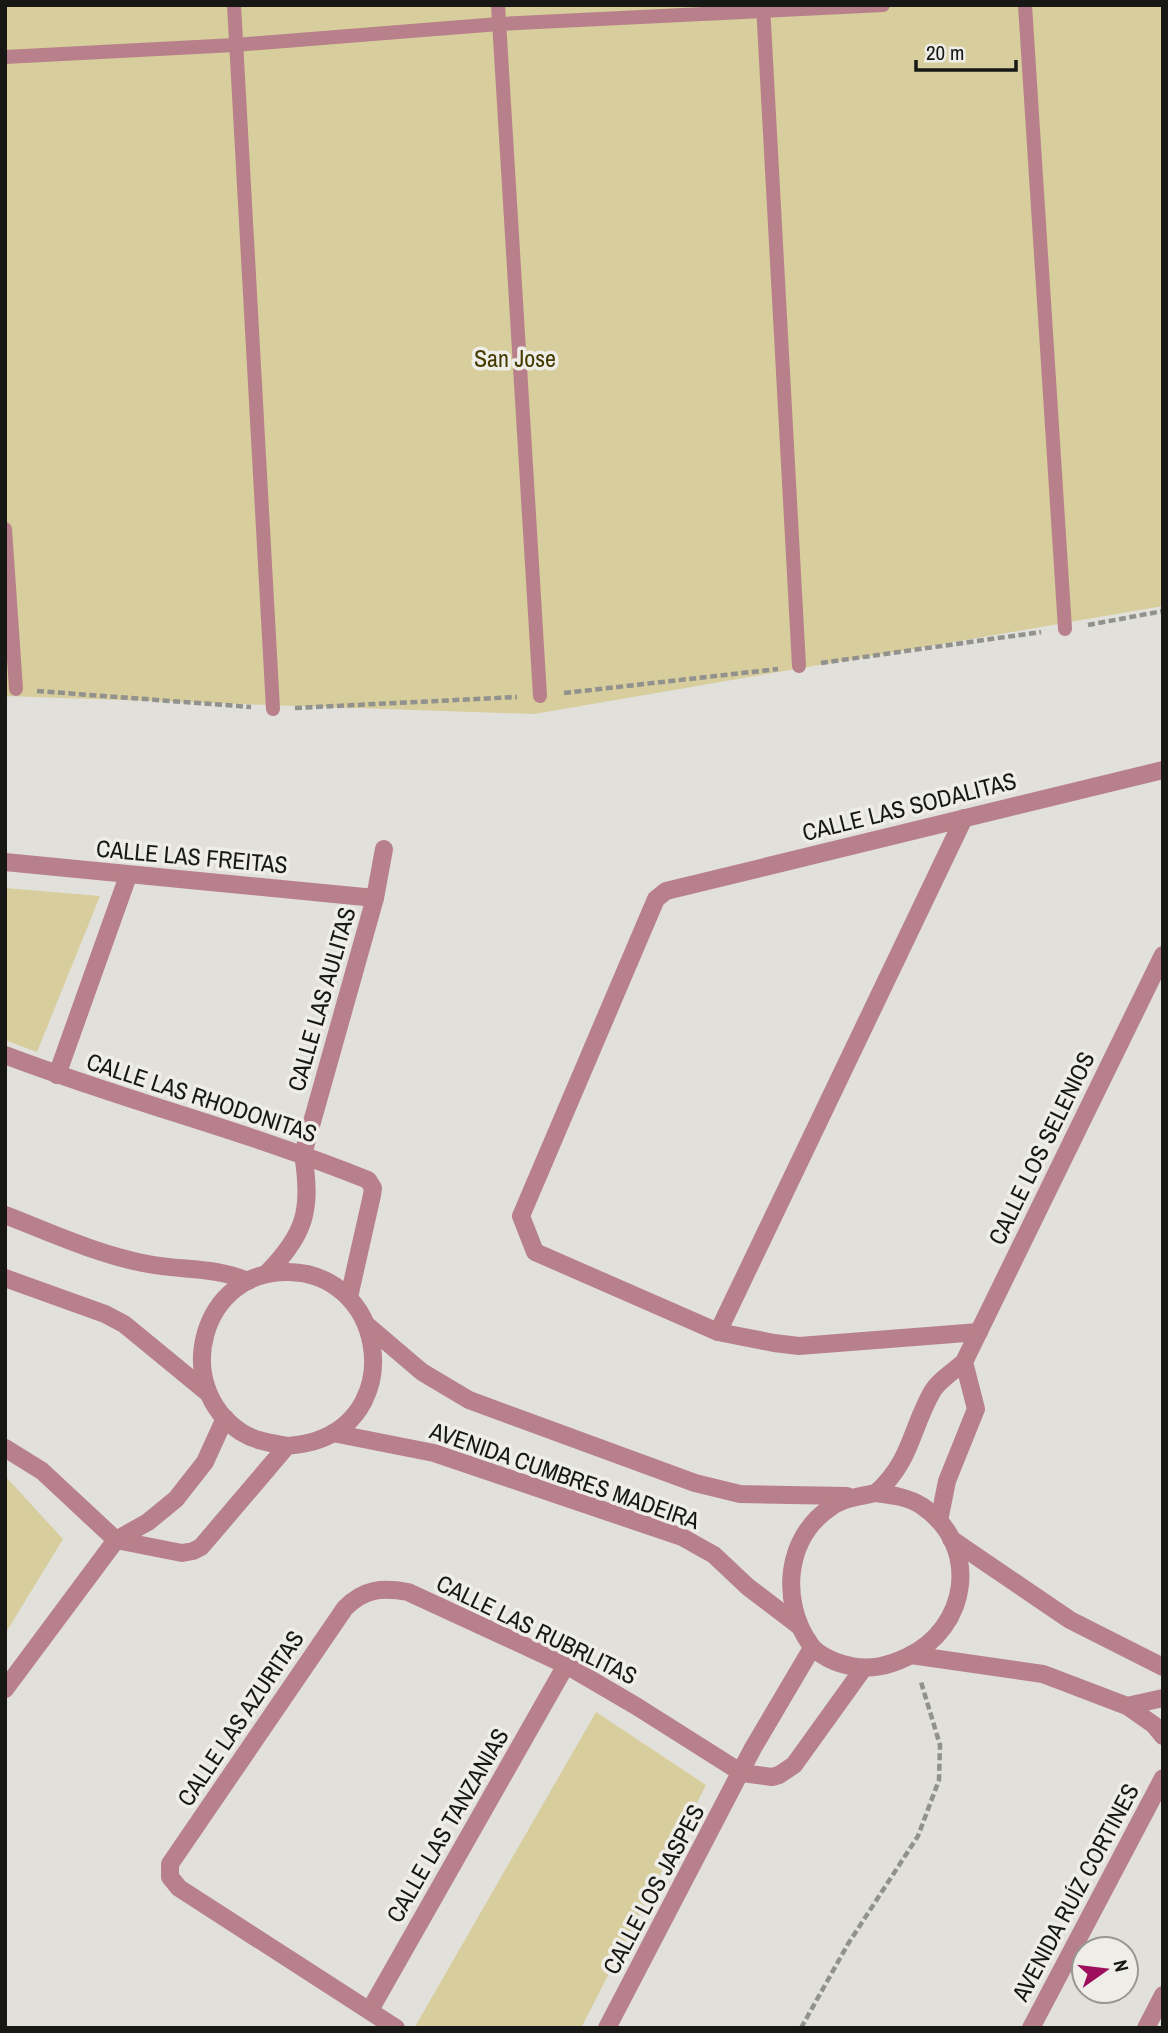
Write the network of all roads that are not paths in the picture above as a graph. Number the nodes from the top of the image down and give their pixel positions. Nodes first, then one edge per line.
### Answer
1 (233, 5) edge
2 (498, 5) edge
3 (883, 5) edge
4 (1026, 5) edge
5 (763, 8) edge
6 (499, 24) junction
7 (235, 45) junction
8 (5, 57) edge
9 (5, 529) edge
10 (1065, 629) road end
11 (799, 666) road end
12 (16, 689) road end
13 (540, 696) road end
14 (274, 709) road end
15 (1163, 770) edge
16 (964, 818) junction
17 (384, 849) dead end
18 (5, 862) edge
19 (128, 876) junction
20 (374, 898) junction
21 (1163, 955) edge
22 (5, 1055) edge
23 (57, 1075) junction
24 (303, 1154) junction
25 (5, 1216) edge
26 (266, 1274) junction
27 (5, 1278) edge
28 (248, 1281) junction
29 (349, 1297) junction
30 (368, 1326) junction
31 (718, 1332) junction
32 (979, 1332) junction
33 (964, 1362) junction
34 (208, 1393) junction
35 (225, 1418) junction
36 (333, 1433) junction
37 (287, 1446) junction
38 (5, 1448) edge
39 (876, 1493) junction
40 (854, 1497) junction
41 (939, 1521) junction
42 (951, 1539) junction
43 (116, 1540) junction
44 (376, 1590) joint
45 (798, 1625) junction
46 (812, 1648) junction
47 (911, 1655) junction
48 (566, 1665) junction
49 (1163, 1667) edge
50 (863, 1669) junction
51 (5, 1689) edge
52 (1163, 1699) edge
53 (1127, 1706) junction
54 (1163, 1736) edge
55 (741, 1773) junction
56 (1163, 1779) edge
57 (1163, 1995) edge
58 (370, 2010) junction
59 (396, 2028) edge
60 (607, 2028) edge
61 (1031, 2028) edge
62 (1146, 2028) edge

1 - 7 lane
2 - 6 lane
3 - 5 lane
4 - 10 lane
5 - 6 lane
5 - 11 lane
6 - 7 lane
6 - 13 lane
7 - 8 lane
7 - 14 lane
9 - 12 lane
15 - 16 street, CALLE LAS SODALITAS
16 - 31 street
16 - 31 street, CALLE LAS SODALITAS
17 - 20 street, CALLE LAS AULITAS
18 - 19 street, CALLE LAS FREITAS
19 - 20 street, CALLE LAS FREITAS
19 - 23 street
20 - 24 street, CALLE LAS AULITAS
21 - 32 street, CALLE LOS SELENIOS
22 - 23 street, CALLE LAS RHODONITAS
23 - 24 street, CALLE LAS RHODONITAS
24 - 26 street
24 - 29 street, CALLE LAS RHODONITAS
25 - 28 street
26 - 28 street
26 - 29 street
27 - 34 street
28 - 34 street
29 - 30 street
30 - 36 street
30 - 40 street, AVENIDA CUMBRES MADEIRA
31 - 32 street
32 - 33 street, CALLE LOS SELENIOS
33 - 39 street, CALLE LOS SELENIOS
33 - 41 street
34 - 35 street
35 - 37 street
35 - 43 street
36 - 37 street
36 - 45 street, AVENIDA CUMBRES MADEIRA
37 - 43 street
38 - 43 street
39 - 40 street
39 - 41 street
40 - 45 street
41 - 42 street
42 - 47 street
42 - 49 street
43 - 51 street
44 - 48 street, CALLE LAS RUBRLITAS
44 - 58 street, CALLE LAS AZURITAS
45 - 46 street
46 - 50 street
46 - 55 street, CALLE LOS JASPES
47 - 50 street
47 - 53 street
48 - 55 street, CALLE LAS RUBRLITAS
48 - 58 street, CALLE LAS TANZANIAS
50 - 55 street
52 - 53 street
53 - 54 street
55 - 60 street, CALLE LOS JASPES
56 - 61 street, AVENIDA RUÍZ CORTINES
57 - 62 street
58 - 59 street

